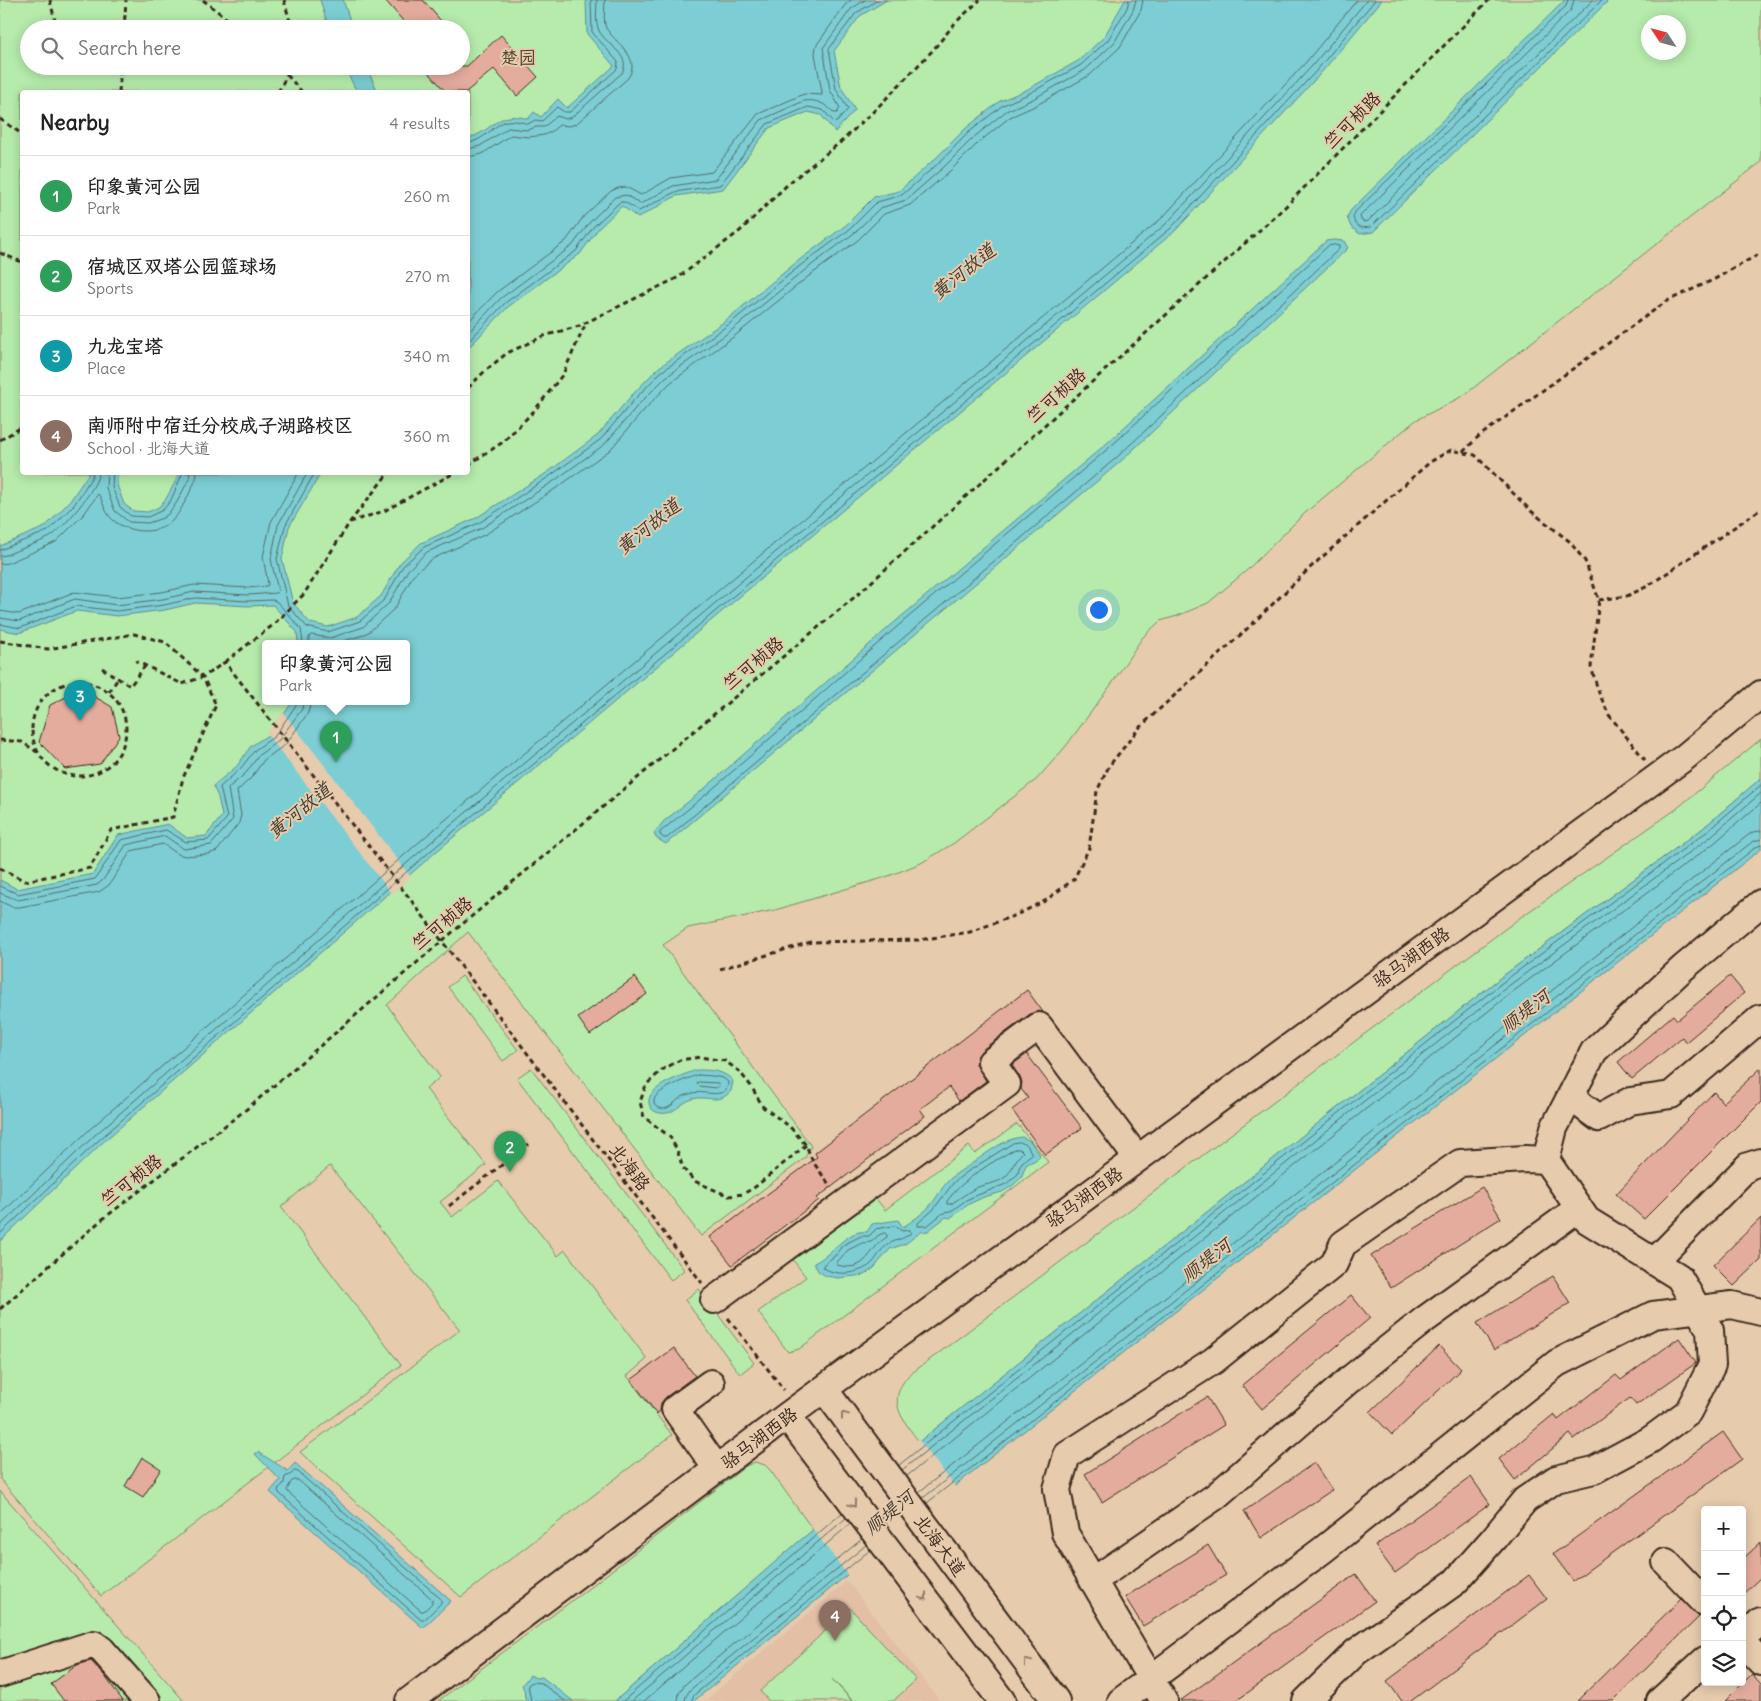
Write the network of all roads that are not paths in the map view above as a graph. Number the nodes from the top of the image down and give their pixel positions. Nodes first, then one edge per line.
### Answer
1 (1761, 694) edge
2 (1761, 903) edge
3 (1761, 1018) edge
4 (1570, 1097) junction
5 (1137, 1158) junction
6 (1546, 1160) junction
7 (1761, 1162) edge
8 (1579, 1208) junction
9 (1654, 1262) junction
10 (714, 1300) road end
11 (1698, 1310) junction
12 (1761, 1312) edge
13 (711, 1383) dead end
14 (824, 1389) junction
15 (792, 1412) junction
16 (717, 1469) junction
17 (1666, 1562) dead end
18 (1093, 1580) junction
19 (1701, 1599) edge
20 (1761, 1621) edge
21 (1746, 1634) edge
22 (1746, 1646) edge
23 (1761, 1662) edge
24 (1701, 1664) edge
25 (0, 1674) edge
26 (1152, 1678) junction
27 (147, 1701) edge
28 (409, 1701) edge
29 (1002, 1701) edge
30 (1056, 1701) edge
31 (1121, 1701) edge
32 (1164, 1701) edge
33 (1306, 1701) edge
34 (1660, 1701) edge

1 - 5 street, 骆马湖西路
2 - 4 street
3 - 4 street
4 - 6 street
5 - 10 street
5 - 14 street, 骆马湖西路
6 - 8 street
6 - 18 street
7 - 9 street
8 - 9 street
8 - 18 street
9 - 11 street
11 - 12 street
11 - 26 street
11 - 33 street
13 - 16 street
14 - 15 street, 骆马湖西路
30 -> 14 street, 北海大道
15 - 16 street, 骆马湖西路
15 -> 29 street
16 - 28 street, 骆马湖西路
17 - 19 street
18 - 26 street
20 - 21 street
22 - 23 street
24 - 34 street
25 - 27 street
26 - 31 street
26 - 32 street

